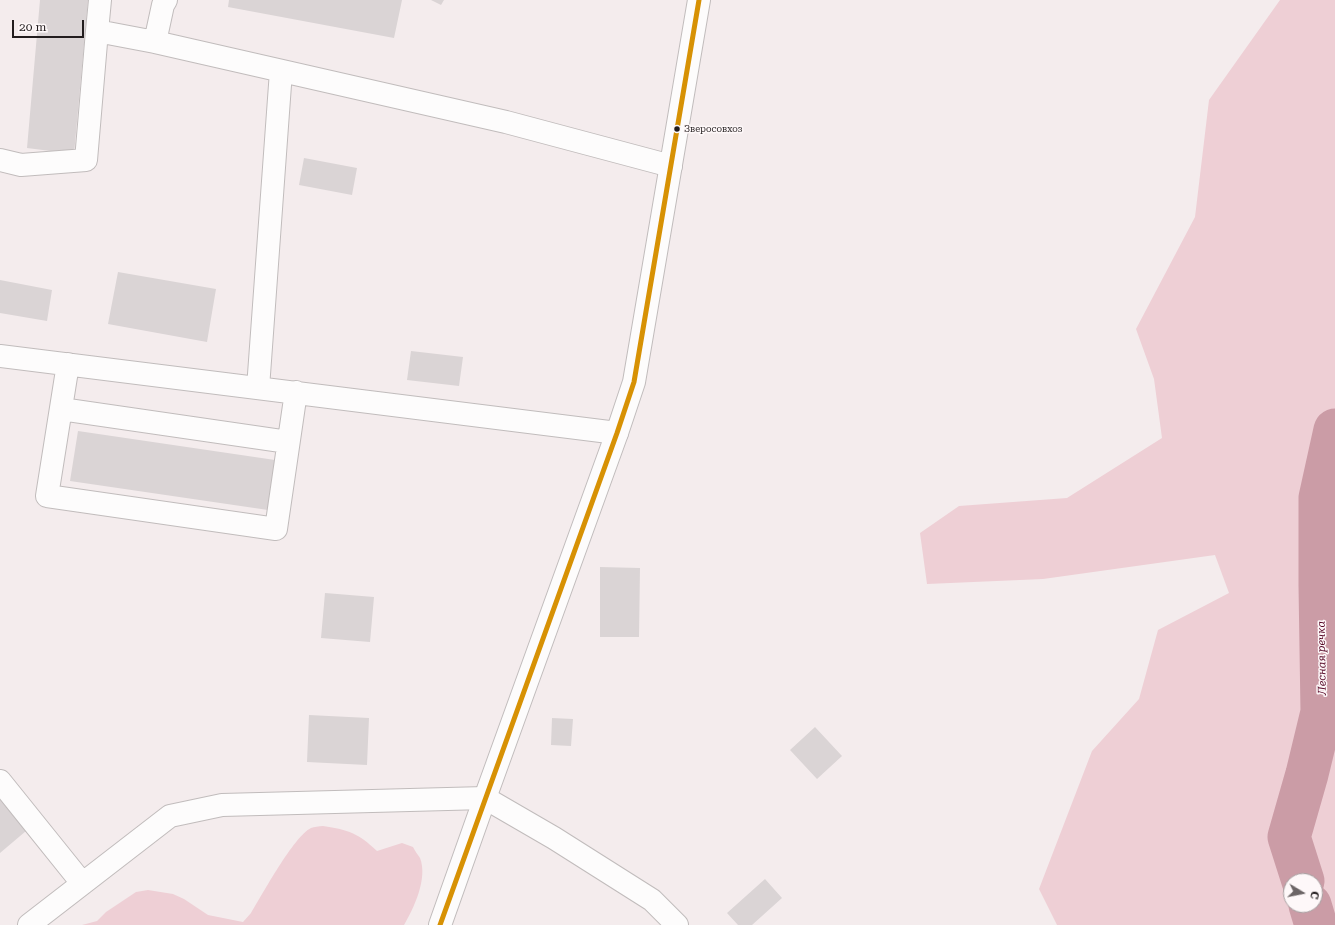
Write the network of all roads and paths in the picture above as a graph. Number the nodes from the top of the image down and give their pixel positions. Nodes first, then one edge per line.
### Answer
1 (100, 0) edge
2 (166, 0) edge
3 (699, 0) edge
4 (97, 31) junction
5 (155, 42) junction
6 (281, 70) junction
7 (0, 160) edge
8 (671, 166) junction
9 (0, 356) edge
10 (68, 364) junction
11 (258, 388) junction
12 (296, 392) junction
13 (61, 409) junction
14 (617, 433) junction
15 (288, 442) junction
16 (0, 781) edge
17 (485, 798) junction
18 (82, 883) junction
19 (29, 925) edge
20 (440, 925) edge
21 (677, 925) edge

1 - 4 street
2 - 5 street
3 - 8 street
4 - 5 street
4 - 7 street
5 - 6 street
6 - 8 street
6 - 11 street
8 - 14 street
9 - 10 street
10 - 11 street
10 - 13 street
11 - 12 street
12 - 14 street
12 - 15 street
13 - 15 street
13 - 15 street
14 - 17 street
16 - 18 street
17 - 18 street
17 - 20 street
17 - 21 street
18 - 19 street

